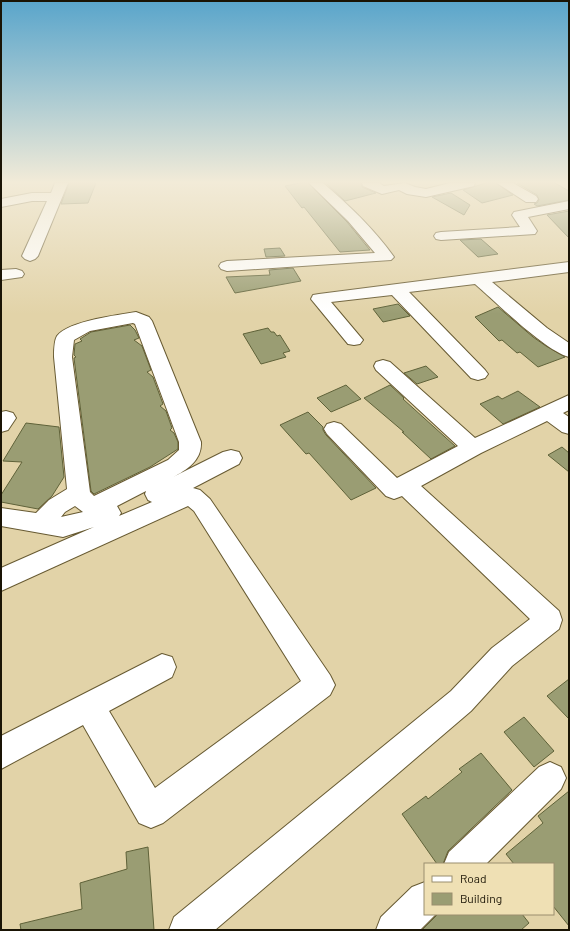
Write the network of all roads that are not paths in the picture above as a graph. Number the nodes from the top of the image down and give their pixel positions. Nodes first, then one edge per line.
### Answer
1 (43, 226) edge
2 (362, 226) edge
3 (527, 226) edge
4 (441, 236) dead end
5 (30, 256) dead end
6 (227, 266) dead end
7 (562, 268) edge
8 (478, 278) junction
9 (569, 278) edge
10 (396, 289) junction
11 (354, 340) dead end
12 (569, 351) edge
13 (383, 366) dead end
14 (478, 374) dead end
15 (569, 402) edge
16 (548, 412) junction
17 (1, 419) edge
18 (1, 425) edge
19 (569, 427) edge
20 (334, 429) dead end
21 (473, 448) junction
22 (231, 458) dead end
23 (405, 485) junction
24 (77, 494) junction
25 (1, 517) edge
26 (95, 518) junction
27 (42, 523) junction
28 (1, 580) edge
29 (162, 668) dead end
30 (89, 707) junction
31 (1, 753) edge
32 (550, 778) dead end
33 (463, 863) edge
34 (424, 901) edge
35 (187, 930) edge
36 (394, 930) edge

1 - 5 street
2 - 6 street
3 - 4 street
7 - 8 street
7 - 9 street
8 - 10 street
8 - 12 street
10 - 11 street
10 - 14 street
13 - 21 street
15 - 16 street
16 - 19 street
16 - 21 street
17 - 18 street
20 - 23 street
21 - 23 street
22 - 26 street
23 - 35 street
24 - 26 street
24 - 26 street
24 - 27 street
25 - 27 street
26 - 27 street
26 - 28 street
26 - 30 street
29 - 30 street
30 - 31 street
32 - 33 street
34 - 36 street

